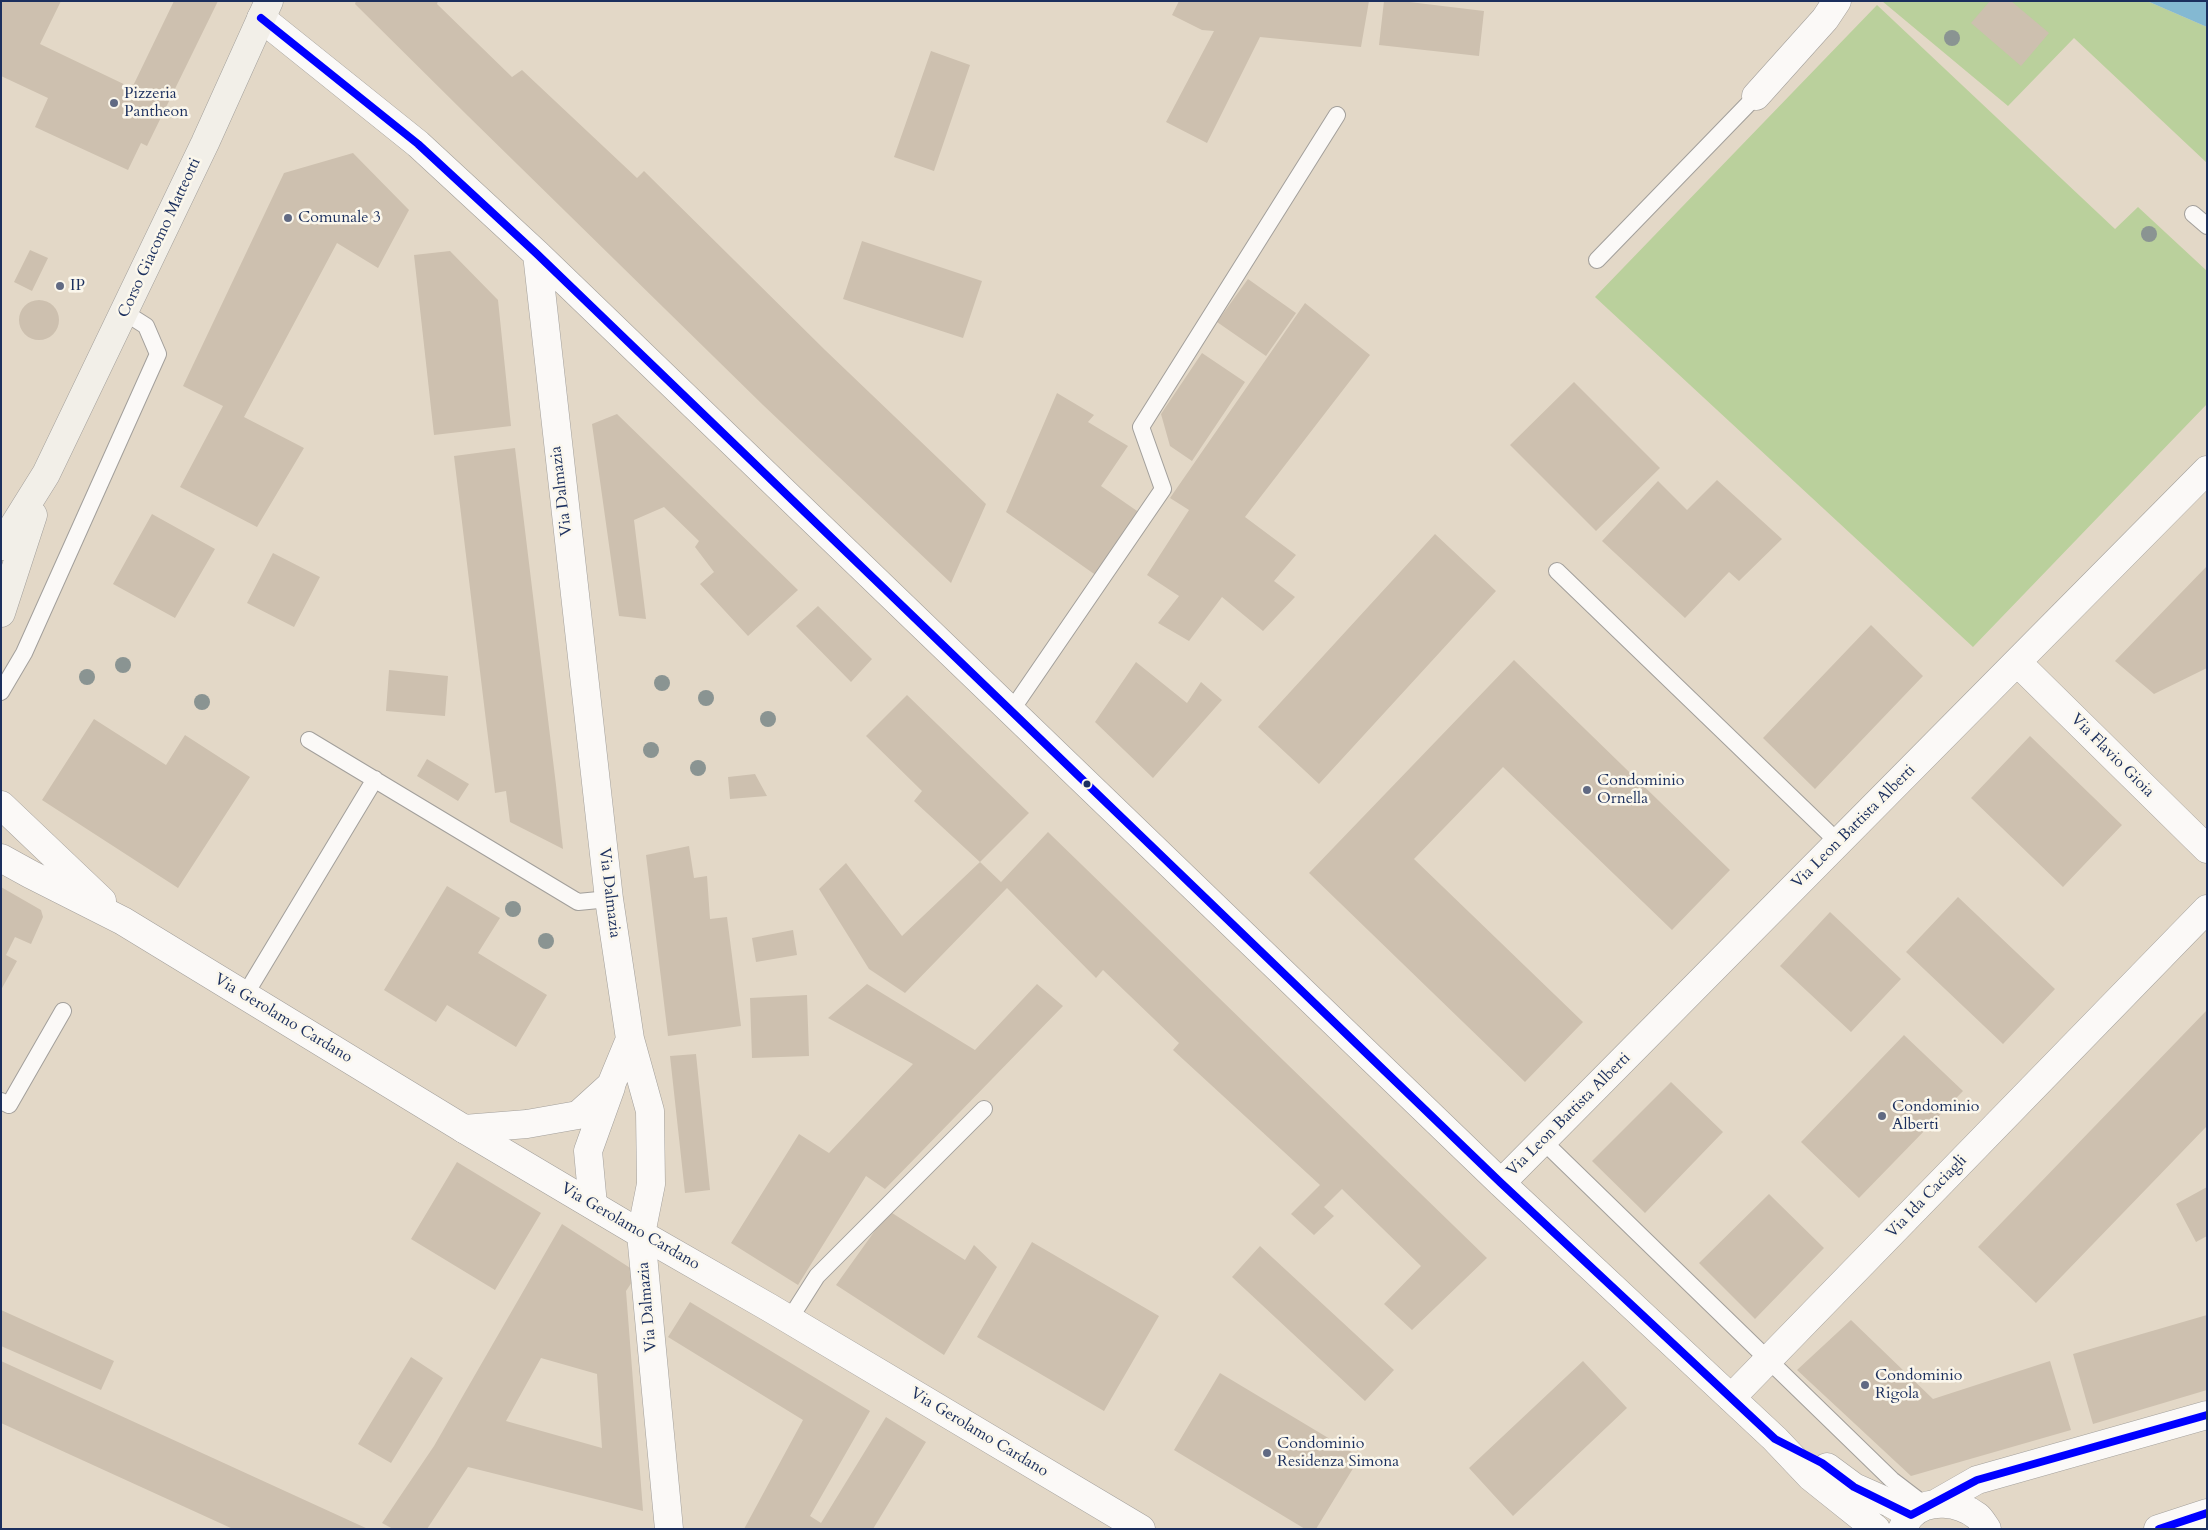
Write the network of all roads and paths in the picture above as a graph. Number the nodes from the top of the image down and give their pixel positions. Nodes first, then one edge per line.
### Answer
1 (1837, 1) edge
2 (265, 10) edge
3 (1756, 96) joint
4 (1337, 115) dead end
5 (2193, 214) dead end
6 (2207, 226) edge
7 (536, 254) junction
8 (1597, 260) dead end
9 (124, 312) junction
10 (2207, 470) edge
11 (46, 474) junction
12 (1, 546) edge
13 (1557, 571) dead end
14 (1, 613) edge
15 (2017, 662) junction
16 (1, 692) edge
17 (1011, 712) junction
18 (309, 740) dead end
19 (375, 779) junction
20 (1, 805) edge
21 (1839, 843) junction
22 (2207, 850) edge
23 (1, 858) edge
24 (609, 899) junction
25 (2207, 909) edge
26 (123, 921) junction
27 (245, 995) junction
28 (63, 1010) dead end
29 (630, 1039) junction
30 (611, 1085) junction
31 (1, 1101) edge
32 (984, 1109) dead end
33 (464, 1129) junction
34 (1543, 1141) junction
35 (1501, 1183) junction
36 (593, 1206) junction
37 (640, 1234) junction
38 (789, 1320) junction
39 (1768, 1360) junction
40 (1731, 1398) junction
41 (2207, 1414) edge
42 (1775, 1439) junction
43 (1918, 1514) edge
44 (2207, 1514) edge
45 (669, 1529) edge
46 (1140, 1529) edge
47 (1876, 1529) edge
48 (1987, 1529) edge
49 (2158, 1529) edge

1 - 3 street
2 - 7 street
2 - 9 main road, Corso Giacomo Matteotti
3 - 8 lane
4 - 17 lane
5 - 6 lane
7 - 17 street
7 - 24 street, Via Dalmazia
9 - 11 main road, Corso Giacomo Matteotti
9 - 16 lane
10 - 15 street, Via Leon Battista Alberti
11 - 12 main road, Corso Giacomo Matteotti
11 - 14 main road, Corso Giacomo Matteotti
13 - 21 lane
15 - 21 street, Via Leon Battista Alberti
15 - 22 street, Via Flavio Gioia
17 - 35 street
18 - 19 lane
19 - 24 lane
19 - 27 lane
20 - 26 street, Via Gerolamo Cardano
21 - 34 street, Via Leon Battista Alberti
23 - 26 street, Via Gerolamo Cardano
24 - 29 street, Via Dalmazia
25 - 39 street, Via Ida Caciagli
26 - 27 street, Via Gerolamo Cardano
27 - 33 street, Via Gerolamo Cardano
28 - 31 lane
29 - 30 street
29 - 37 street, Via Dalmazia
30 - 33 street
30 - 36 street
32 - 38 lane
33 - 36 street, Via Gerolamo Cardano
34 - 35 street, Via Leon Battista Alberti
34 - 39 lane
35 - 40 street
36 - 37 street, Via Gerolamo Cardano
37 - 38 street, Via Gerolamo Cardano
37 - 45 street, Via Dalmazia
38 - 46 street, Via Gerolamo Cardano
39 - 40 street, Via Ida Caciagli
39 - 43 lane
40 - 42 street
41 - 43 street
42 - 43 street
42 - 47 street
43 - 48 street
44 - 49 street

